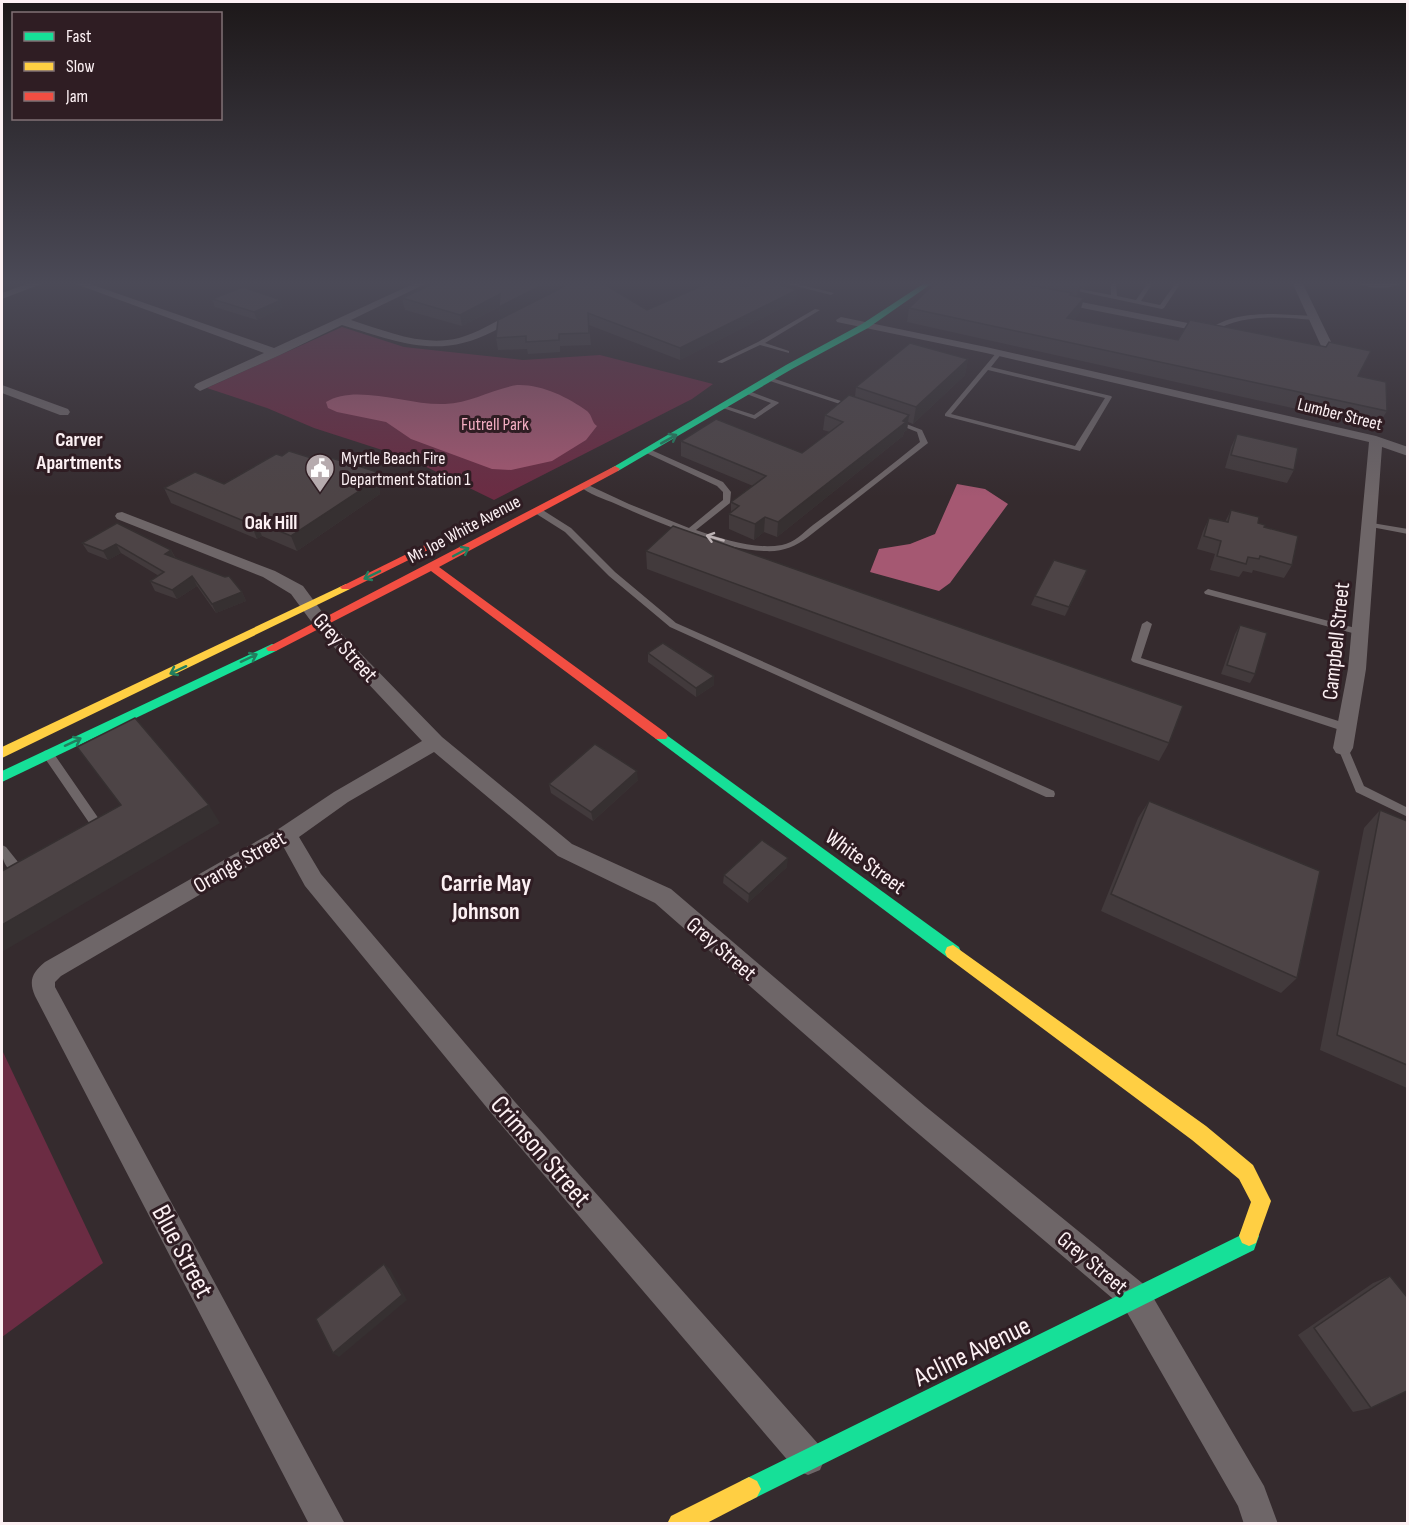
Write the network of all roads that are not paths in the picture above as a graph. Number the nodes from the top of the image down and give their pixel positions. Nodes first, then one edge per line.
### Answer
1 (271, 355) edge
2 (734, 355) edge
3 (781, 355) edge
4 (813, 355) edge
5 (997, 355) edge
6 (1008, 355) edge
7 (771, 361) dead end
8 (720, 362) dead end
9 (988, 368) junction
10 (769, 379) junction
11 (200, 387) dead end
12 (2, 389) edge
13 (746, 393) junction
14 (723, 407) junction
15 (64, 412) dead end
16 (867, 412) edge
17 (889, 419) edge
18 (1376, 440) junction
19 (646, 452) junction
20 (1407, 452) edge
21 (583, 486) junction
22 (537, 511) junction
23 (123, 516) dead end
24 (1369, 524) junction
25 (691, 530) junction
26 (1407, 532) edge
27 (441, 540) dead end
28 (432, 567) junction
29 (1208, 592) dead end
30 (315, 615) junction
31 (1147, 624) dead end
32 (1360, 632) junction
33 (1347, 728) junction
34 (435, 742) junction
35 (1343, 748) joint
36 (2, 753) edge
37 (48, 754) junction
38 (2, 777) edge
39 (1050, 794) dead end
40 (1407, 813) edge
41 (287, 834) junction
42 (76, 836) edge
43 (2, 850) edge
44 (36, 858) edge
45 (43, 978) joint
46 (1261, 1201) joint
47 (1136, 1298) junction
48 (808, 1458) junction
49 (328, 1524) edge
50 (679, 1524) edge
51 (1261, 1524) edge

1 - 11 street
2 - 8 lane
3 - 7 main road
4 - 10 main road, Mr. Joe White Avenue
5 - 9 lane
6 - 18 street, Lumber Street
9 - 9 lane
10 - 13 main road, Mr. Joe White Avenue
10 - 16 lane
12 - 15 street
13 - 14 main road, Mr. Joe White Avenue
13 - 14 lane
19 -> 14 main road, Mr. Joe White Avenue
17 -> 25 lane
18 - 20 street, Lumber Street
18 - 24 street, Campbell Street
19 - 21 main road, Mr. Joe White Avenue
19 - 25 lane
21 - 22 main road, Mr. Joe White Avenue
21 - 25 lane
28 -> 22 main road, Mr. Joe White Avenue
22 - 39 lane
23 - 30 street, Grey Street
24 - 26 lane
24 - 32 street, Campbell Street
27 -> 30 main road, Mr. Joe White Avenue
28 - 30 main road, Mr. Joe White Avenue
28 - 46 main road, White Street
29 - 32 lane
30 - 34 street, Grey Street
30 -> 36 main road, Mr. Joe White Avenue
37 -> 30 main road, Mr. Joe White Avenue
31 - 33 lane
32 - 33 street, Campbell Street
33 - 35 street, Campbell Street
34 - 41 street, Orange Street
34 - 47 street, Grey Street
35 - 40 lane, Campbell Street
37 - 38 main road, Mr. Joe White Avenue
37 - 42 lane
41 - 45 street, Orange Street
41 - 48 street, Crimson Street
43 - 44 lane
45 - 49 street, Blue Street
46 - 47 main road, Acline Avenue
47 - 48 main road, Acline Avenue
47 - 51 street
48 - 50 main road, Acline Avenue

